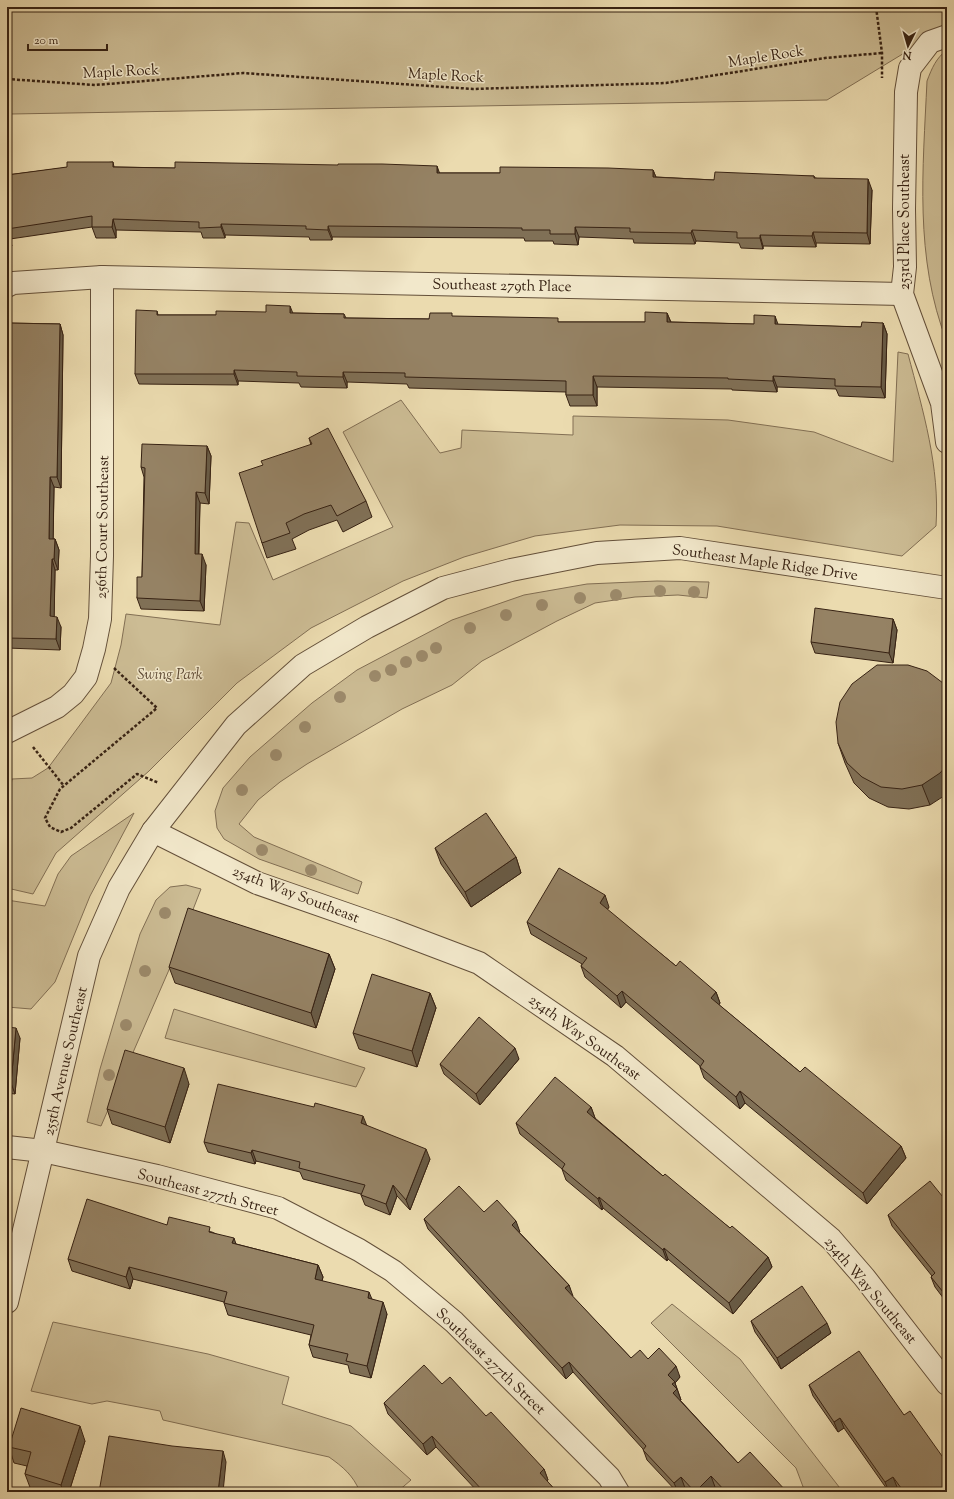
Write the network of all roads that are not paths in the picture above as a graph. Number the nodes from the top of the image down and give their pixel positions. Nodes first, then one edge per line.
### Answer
1 (947, 36) edge
2 (102, 277) junction
3 (7, 286) edge
4 (902, 294) junction
5 (947, 442) edge
6 (947, 588) edge
7 (12, 729) edge
8 (153, 831) junction
9 (7, 1147) edge
10 (43, 1151) junction
11 (7, 1302) edge
12 (947, 1384) edge
13 (618, 1492) edge

1 - 4 street, 253rd Place Southeast
2 - 3 street, Southeast 279th Place
2 - 4 street, Southeast 279th Place
2 - 7 street, 256th Court Southeast
4 - 5 street, 253rd Place Southeast
6 - 8 street, Southeast Maple Ridge Drive
8 - 10 street, 255th Avenue Southeast
8 - 12 street, 254th Way Southeast
9 - 10 street, Southeast 277th Street
10 - 11 street, 255th Avenue Southeast
10 - 13 street, Southeast 277th Street

